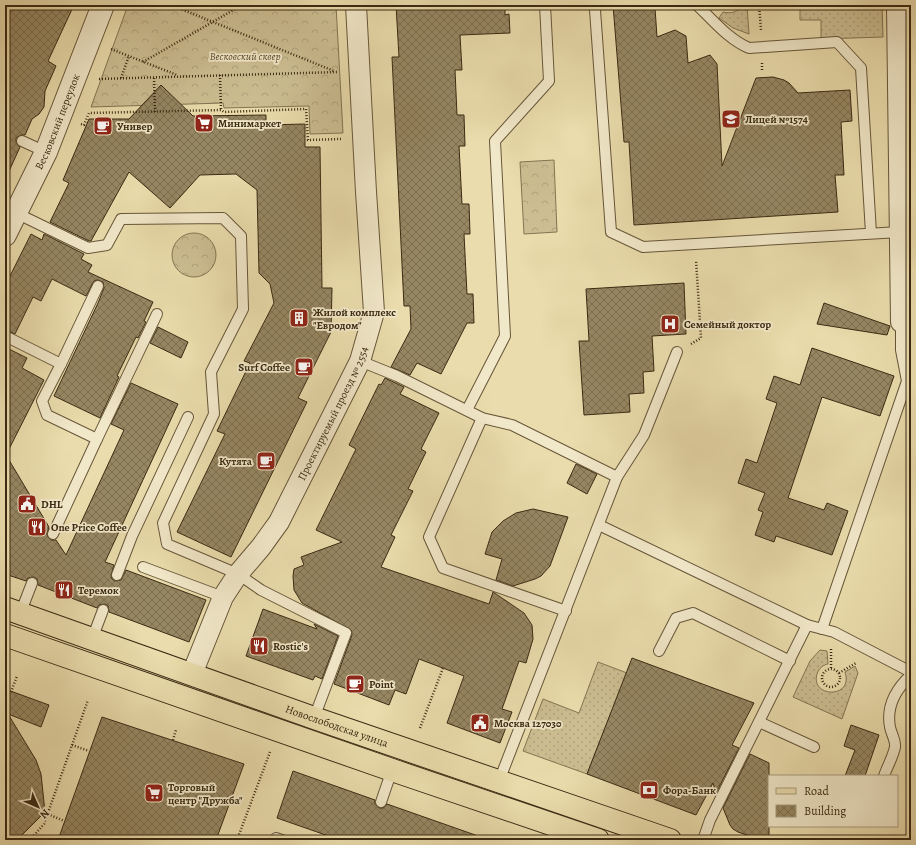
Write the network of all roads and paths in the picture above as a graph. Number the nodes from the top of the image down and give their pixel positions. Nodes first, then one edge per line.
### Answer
1 (103, 5) edge
2 (171, 5) edge
3 (242, 5) edge
4 (356, 5) edge
5 (545, 5) edge
6 (597, 5) edge
7 (697, 5) edge
8 (723, 5) edge
9 (735, 5) edge
10 (759, 5) edge
11 (896, 5) edge
12 (213, 22) junction
13 (107, 47) dead end
14 (762, 47) junction
15 (129, 56) junction
16 (143, 62) junction
17 (336, 72) junction
18 (342, 72) dead end
19 (220, 75) junction
20 (179, 76) junction
21 (120, 78) junction
22 (154, 78) junction
23 (96, 79) dead end
24 (221, 110) junction
25 (155, 112) junction
26 (84, 123) dead end
27 (346, 138) dead end
28 (22, 141) dead end
29 (905, 144) edge
30 (46, 152) junction
31 (905, 183) edge
32 (16, 213) junction
33 (900, 232) junction
34 (871, 233) junction
35 (5, 235) edge
36 (695, 244) junction
37 (98, 286) dead end
38 (157, 314) dead end
39 (901, 322) junction
40 (5, 336) edge
41 (911, 339) edge
42 (677, 352) joint
43 (360, 361) junction
44 (61, 364) junction
45 (467, 410) junction
46 (188, 417) dead end
47 (482, 418) junction
48 (97, 439) junction
49 (617, 477) junction
50 (599, 524) junction
51 (53, 534) dead end
52 (143, 567) dead end
53 (238, 574) junction
54 (117, 575) dead end
55 (32, 583) dead end
56 (223, 597) junction
57 (103, 610) dead end
58 (566, 610) junction
59 (13, 611) edge
60 (807, 625) junction
61 (822, 629) junction
62 (5, 635) edge
63 (92, 639) junction
64 (659, 651) dead end
65 (790, 661) junction
66 (443, 668) dead end
67 (828, 670) joint
68 (911, 672) edge
69 (192, 674) junction
70 (911, 675) edge
71 (17, 676) dead end
72 (11, 692) dead end
73 (88, 700) dead end
74 (314, 718) junction
75 (759, 722) junction
76 (420, 728) dead end
77 (176, 730) dead end
78 (173, 740) dead end
79 (72, 745) junction
80 (814, 747) dead end
81 (89, 751) dead end
82 (270, 752) dead end
83 (392, 770) junction
84 (884, 775) edge
85 (499, 782) junction
86 (381, 802) dead end
87 (48, 814) junction
88 (64, 821) dead end
89 (30, 840) edge
90 (238, 840) edge
91 (598, 840) edge
92 (670, 840) edge
93 (703, 840) edge

1 - 30 street, Весковский переулок
2 - 12 path
3 - 12 path
4 - 43 street, Проектируемый проезд № 2554
5 - 45 lane
6 - 36 lane
7 - 14 lane
8 - 9 path
10 - 14 path
11 - 29 street
12 - 16 path
12 - 17 path
13 - 15 path
14 - 34 lane
15 - 16 path
15 - 21 path
16 - 20 path
17 - 18 path
17 - 19 path
19 - 20 path
19 - 24 path
20 - 22 path
21 - 22 path
21 - 23 path
22 - 25 path
24 - 25 path
24 - 27 path
25 - 26 path
28 - 30 lane
29 - 31 street
30 - 32 street, Весковский переулок
31 - 33 street
32 - 35 street, Весковский переулок
32 - 53 lane
33 - 34 lane
33 - 39 street
34 - 36 lane
36 - 42 path
37 - 44 lane
38 - 48 lane
39 - 41 lane
39 - 61 lane
40 - 44 lane
42 - 49 lane
43 - 45 lane
43 - 53 street, Проектируемый проезд № 2554
44 - 48 lane
45 - 47 lane
46 - 54 lane
47 - 49 lane
47 - 58 lane
48 - 51 lane
49 - 50 lane
50 - 58 lane
50 - 60 lane
52 - 56 lane
53 - 56 street, Проектируемый проезд № 2554
53 - 74 lane
55 - 59 lane
56 - 69 street, Проектируемый проезд № 2554
57 - 63 lane
58 - 85 lane
59 - 63 main road, Новослободская улица
60 - 61 lane
60 - 65 lane
61 - 68 lane
62 - 83 main road
63 - 69 main road, Новослободская улица
64 - 65 lane
65 - 75 lane
66 - 76 path
67 - 67 path
69 - 74 main road, Новослободская улица
70 - 84 lane
71 - 72 path
73 - 79 path
74 - 85 main road, Новослободская улица
75 - 80 lane
75 - 93 lane
77 - 78 path
79 - 81 path
79 - 87 path
82 - 90 path
83 - 86 lane
83 - 91 main road
85 - 92 main road, Новослободская улица
87 - 88 path
87 - 89 path

